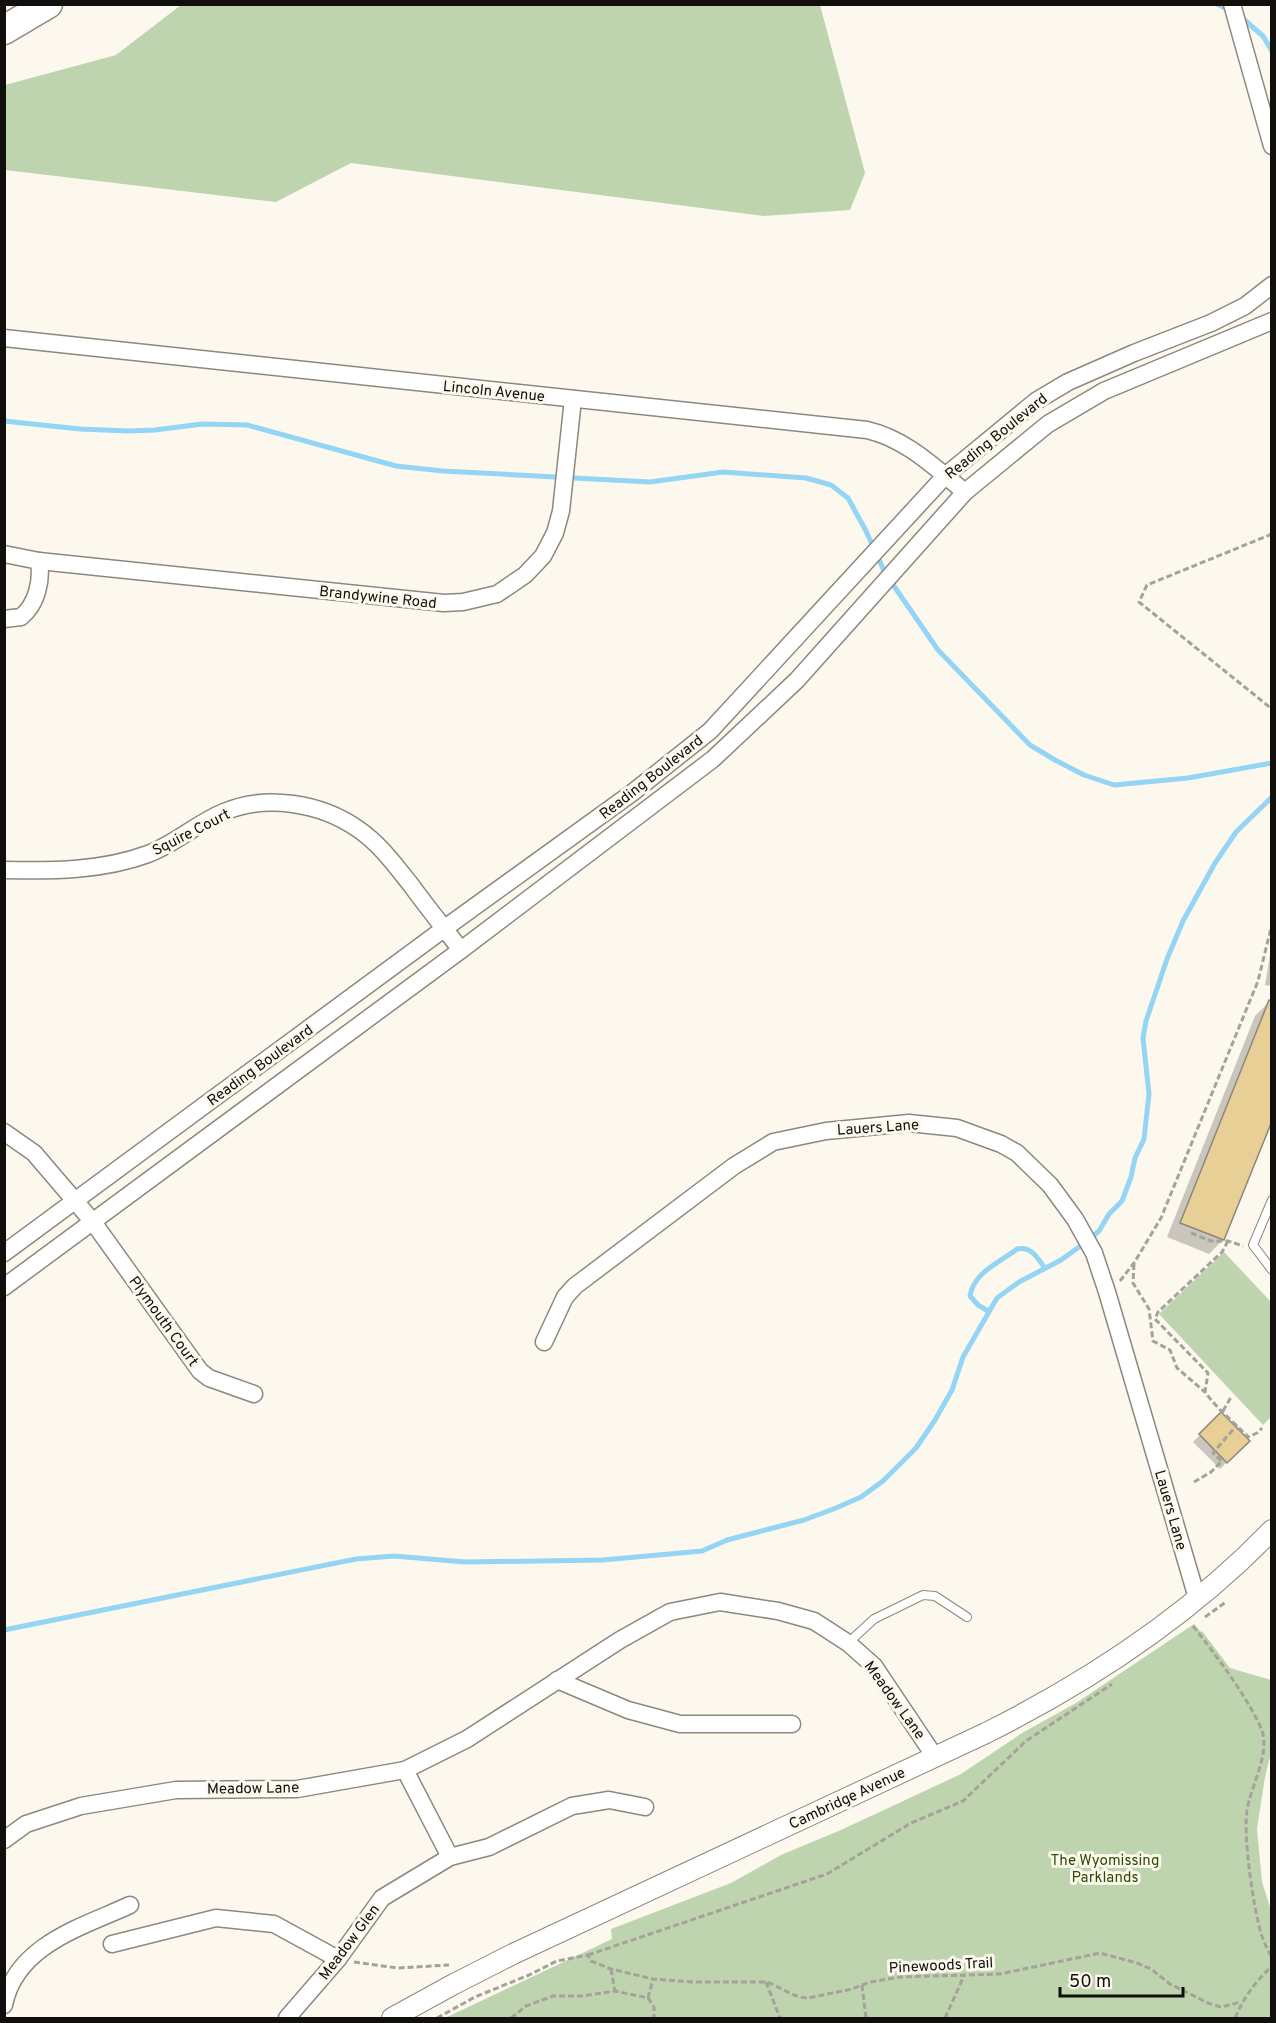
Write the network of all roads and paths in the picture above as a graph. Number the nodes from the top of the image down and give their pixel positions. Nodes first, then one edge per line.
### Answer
1 (48, 4) edge
2 (1233, 4) edge
3 (4, 30) edge
4 (1272, 146) edge
5 (1272, 285) edge
6 (1272, 321) edge
7 (4, 338) edge
8 (573, 399) junction
9 (945, 476) junction
10 (965, 492) junction
11 (1272, 534) edge
12 (4, 554) edge
13 (39, 561) junction
14 (4, 619) edge
15 (1272, 709) edge
16 (4, 870) edge
17 (1272, 924) edge
18 (444, 928) junction
19 (461, 950) junction
20 (4, 1132) edge
21 (1272, 1200) edge
22 (75, 1201) junction
23 (93, 1222) junction
24 (1191, 1233) dead end
25 (1228, 1241) junction
26 (1253, 1245) junction
27 (4, 1253) edge
28 (1134, 1263) junction
29 (1272, 1270) edge
30 (4, 1287) edge
31 (1109, 1298) junction
32 (544, 1342) dead end
33 (1205, 1392) junction
34 (254, 1394) dead end
35 (1231, 1397) dead end
36 (1223, 1411) junction
37 (1237, 1425) junction
38 (1262, 1428) dead end
39 (1194, 1482) dead end
40 (1272, 1530) edge
41 (1197, 1598) junction
42 (1226, 1602) dead end
43 (967, 1617) dead end
44 (1202, 1620) dead end
45 (1184, 1632) dead end
46 (848, 1643) junction
47 (557, 1680) junction
48 (1112, 1684) dead end
49 (792, 1724) dead end
50 (935, 1757) junction
51 (405, 1770) junction
52 (645, 1807) dead end
53 (4, 1840) edge
54 (450, 1857) junction
55 (130, 1905) dead end
56 (112, 1944) dead end
57 (588, 1955) junction
58 (1272, 1958) edge
59 (338, 1959) junction
60 (452, 1965) dead end
61 (1272, 1966) edge
62 (611, 1969) junction
63 (964, 1976) junction
64 (653, 1979) junction
65 (766, 1982) junction
66 (862, 1985) junction
67 (615, 1991) junction
68 (648, 1998) junction
69 (1241, 2002) junction
70 (4, 2005) edge
71 (287, 2019) edge
72 (392, 2019) edge
73 (437, 2019) edge
74 (511, 2019) edge
75 (654, 2019) edge
76 (780, 2019) edge
77 (866, 2019) edge
78 (945, 2019) edge
79 (1235, 2019) edge

1 - 3 highway
2 - 4 street
5 - 9 street, Reading Boulevard
6 - 10 street, Reading Boulevard
7 - 8 street, Lincoln Avenue
8 - 9 street, Lincoln Avenue
8 - 13 street, Brandywine Road
9 - 10 street, Lincoln Avenue
9 - 18 street, Reading Boulevard
10 - 19 street, Reading Boulevard
11 - 15 path
12 - 13 street, Brandywine Road
13 - 14 street
16 - 18 street, Squire Court
17 - 28 path
18 - 19 street, Squire Court
18 - 22 street, Reading Boulevard
19 - 23 street, Reading Boulevard
20 - 22 street, Plymouth Court
21 - 26 lane
22 - 23 street, Plymouth Court
22 - 27 street, Reading Boulevard
23 - 30 street, Reading Boulevard
23 - 34 street, Plymouth Court
24 - 25 path
25 - 26 path
25 - 33 path
26 - 29 lane
28 - 31 path
28 - 33 path
31 - 32 street, Lauers Lane
31 - 41 street, Lauers Lane
33 - 36 path
35 - 36 path
36 - 37 path
37 - 38 path
37 - 39 path
40 - 41 street, Cambridge Avenue
41 - 50 street, Cambridge Avenue
42 - 44 path
43 - 46 lane
45 - 58 path
46 - 47 street, Meadow Lane
46 - 50 street, Meadow Lane
47 - 49 street
47 - 51 street, Meadow Lane
48 - 57 path
50 - 72 street, Cambridge Avenue
51 - 53 street, Meadow Lane
51 - 54 street
52 - 54 street, Meadow Glen
54 - 59 street, Meadow Glen
55 - 70 street
56 - 59 street
57 - 62 path, Pinewoods Trail
57 - 73 path
59 - 60 path
59 - 71 street, Meadow Glen
61 - 69 path
62 - 64 path, Pinewoods Trail
62 - 67 path
63 - 66 path, Pinewoods Trail
63 - 69 path, Pinewoods Trail
63 - 78 path
64 - 65 path, Pinewoods Trail
64 - 68 path
65 - 66 path, Pinewoods Trail
65 - 76 path
66 - 77 path
67 - 68 path
67 - 74 path
68 - 75 path
69 - 79 path

